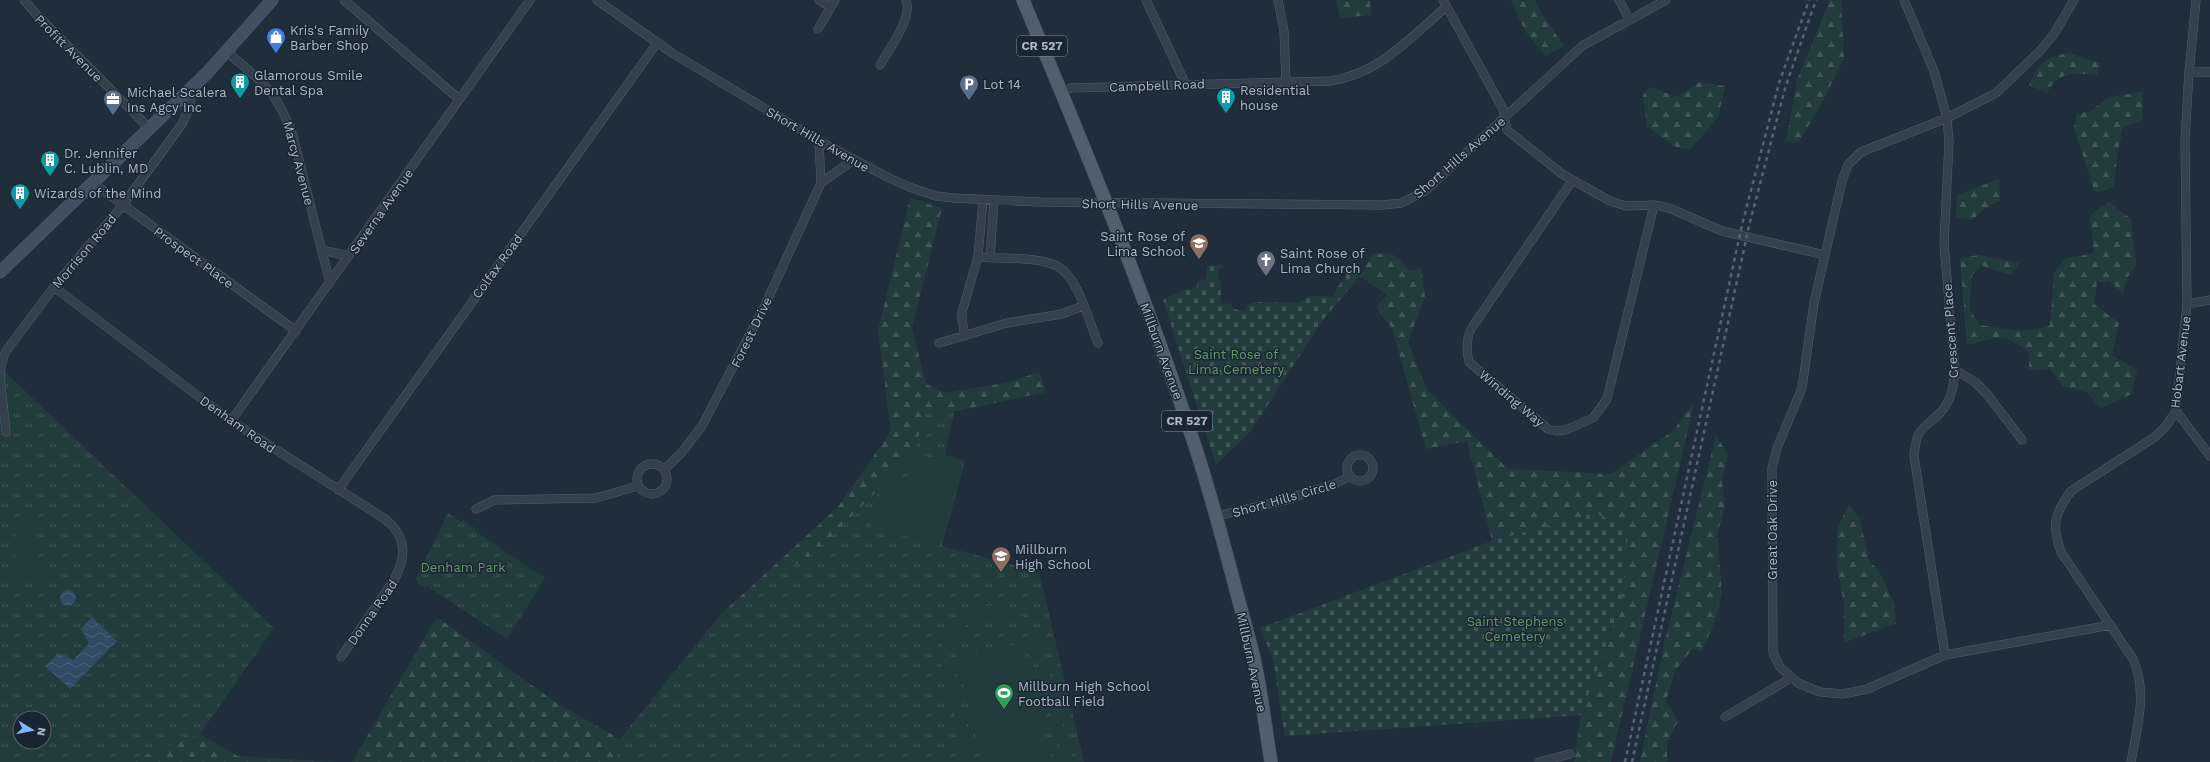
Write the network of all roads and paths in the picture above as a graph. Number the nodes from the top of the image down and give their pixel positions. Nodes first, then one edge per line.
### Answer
1 (24, 0) edge
2 (272, 0) edge
3 (344, 0) edge
4 (530, 0) edge
5 (597, 0) edge
6 (819, 0) edge
7 (906, 0) edge
8 (1023, 0) edge
9 (1146, 0) edge
10 (1278, 0) edge
11 (1619, 0) edge
12 (1666, 0) edge
13 (1904, 0) edge
14 (2074, 0) edge
15 (2196, 0) edge
16 (833, 4) edge
17 (1445, 4) edge
18 (1629, 19) junction
19 (818, 29) dead end
20 (657, 43) junction
21 (227, 52) junction
22 (880, 65) dead end
23 (2189, 72) junction
24 (2210, 72) edge
25 (1286, 82) junction
26 (1185, 83) junction
27 (192, 87) junction
28 (1061, 92) junction
29 (459, 99) junction
30 (1505, 118) junction
31 (1948, 118) junction
32 (149, 128) junction
33 (819, 141) junction
34 (853, 160) junction
35 (1572, 181) junction
36 (93, 183) junction
37 (821, 183) junction
38 (983, 200) junction
39 (994, 200) junction
40 (1107, 203) junction
41 (123, 205) junction
42 (1654, 205) junction
43 (322, 250) junction
44 (1825, 255) junction
45 (349, 256) junction
46 (978, 256) junction
47 (990, 258) junction
48 (0, 272) edge
49 (330, 283) junction
50 (54, 287) junction
51 (2210, 300) edge
52 (2187, 304) junction
53 (1083, 306) junction
54 (296, 331) junction
55 (965, 336) junction
56 (939, 343) dead end
57 (1098, 343) dead end
58 (1955, 370) junction
59 (0, 376) edge
60 (2176, 411) junction
61 (231, 421) junction
62 (6, 432) dead end
63 (2022, 440) dead end
64 (2210, 456) edge
65 (664, 470) junction
66 (1349, 476) dead end
67 (638, 486) junction
68 (338, 490) junction
69 (476, 509) dead end
70 (1217, 516) junction
71 (402, 567) joint
72 (2111, 625) junction
73 (1945, 655) junction
74 (341, 657) dead end
75 (1791, 678) junction
76 (1725, 717) dead end
77 (1570, 754) dead end
78 (1271, 762) edge
79 (1539, 762) edge
80 (2131, 762) edge

1 - 32 street, Profitt Avenue
2 - 21 main road
3 - 29 street
4 - 29 street, Severna Avenue
5 - 20 street, Short Hills Avenue
6 - 16 street
7 - 22 street
8 - 28 main road, Millburn Avenue / CR 527
9 - 26 street
10 - 25 street
11 - 18 street
12 - 18 street, Short Hills Avenue
13 - 31 street, Crescent Place
14 - 31 street, Great Oak Drive
15 - 23 street, Hobart Avenue
16 - 19 street
17 - 25 street, Campbell Road
17 - 30 street
18 - 30 street, Short Hills Avenue
20 - 33 street, Short Hills Avenue
20 - 68 street, Colfax Road
21 - 27 main road
21 - 43 street, Marcy Avenue
23 - 24 street
23 - 52 street, Hobart Avenue
25 - 26 street, Campbell Road
26 - 28 street, Campbell Road
27 - 32 main road
27 - 41 street, Morrison Road
28 - 40 main road, Millburn Avenue / CR 527
29 - 45 street, Severna Avenue
30 - 35 street
30 - 40 street, Short Hills Avenue
31 - 44 street, Great Oak Drive
31 - 58 street, Crescent Place
32 - 36 main road
33 - 34 street, Short Hills Avenue
33 - 37 street, Forest Drive
34 - 37 street, Forest Drive
34 - 38 street, Short Hills Avenue
35 - 42 street
35 - 42 street, Winding Way
36 - 41 street, Prospect Place
36 - 48 main road
37 - 65 street, Forest Drive
38 - 39 street, Short Hills Avenue
38 - 46 street
39 - 40 street, Short Hills Avenue
39 - 47 street
40 - 70 main road, Millburn Avenue / CR 527
41 - 50 street, Morrison Road
41 - 54 street, Prospect Place
42 - 44 street
43 - 45 street
43 - 49 street, Marcy Avenue
44 - 75 street, Great Oak Drive
45 - 49 street, Severna Avenue
46 - 47 street
46 - 55 street
47 - 53 street
49 - 54 street, Severna Avenue
50 - 59 street, Morrison Road
50 - 61 street, Denham Road
51 - 52 street
52 - 60 street, Hobart Avenue
53 - 55 street
53 - 57 street
54 - 61 street, Severna Avenue
55 - 56 street
58 - 63 street
58 - 73 street, Crescent Place
59 - 62 street, Morrison Road
60 - 64 street
60 - 72 street, Hobart Avenue
61 - 68 street, Denham Road
65 - 67 street
65 - 67 street
66 - 70 street, Short Hills Circle
67 - 69 street
68 - 71 street, Denham Road
70 - 78 main road, Millburn Avenue / CR 527
71 - 74 street, Donna Road
72 - 73 street, Great Oak Drive
72 - 80 street, Hobart Avenue
73 - 75 street, Great Oak Drive
75 - 76 street
77 - 79 street

